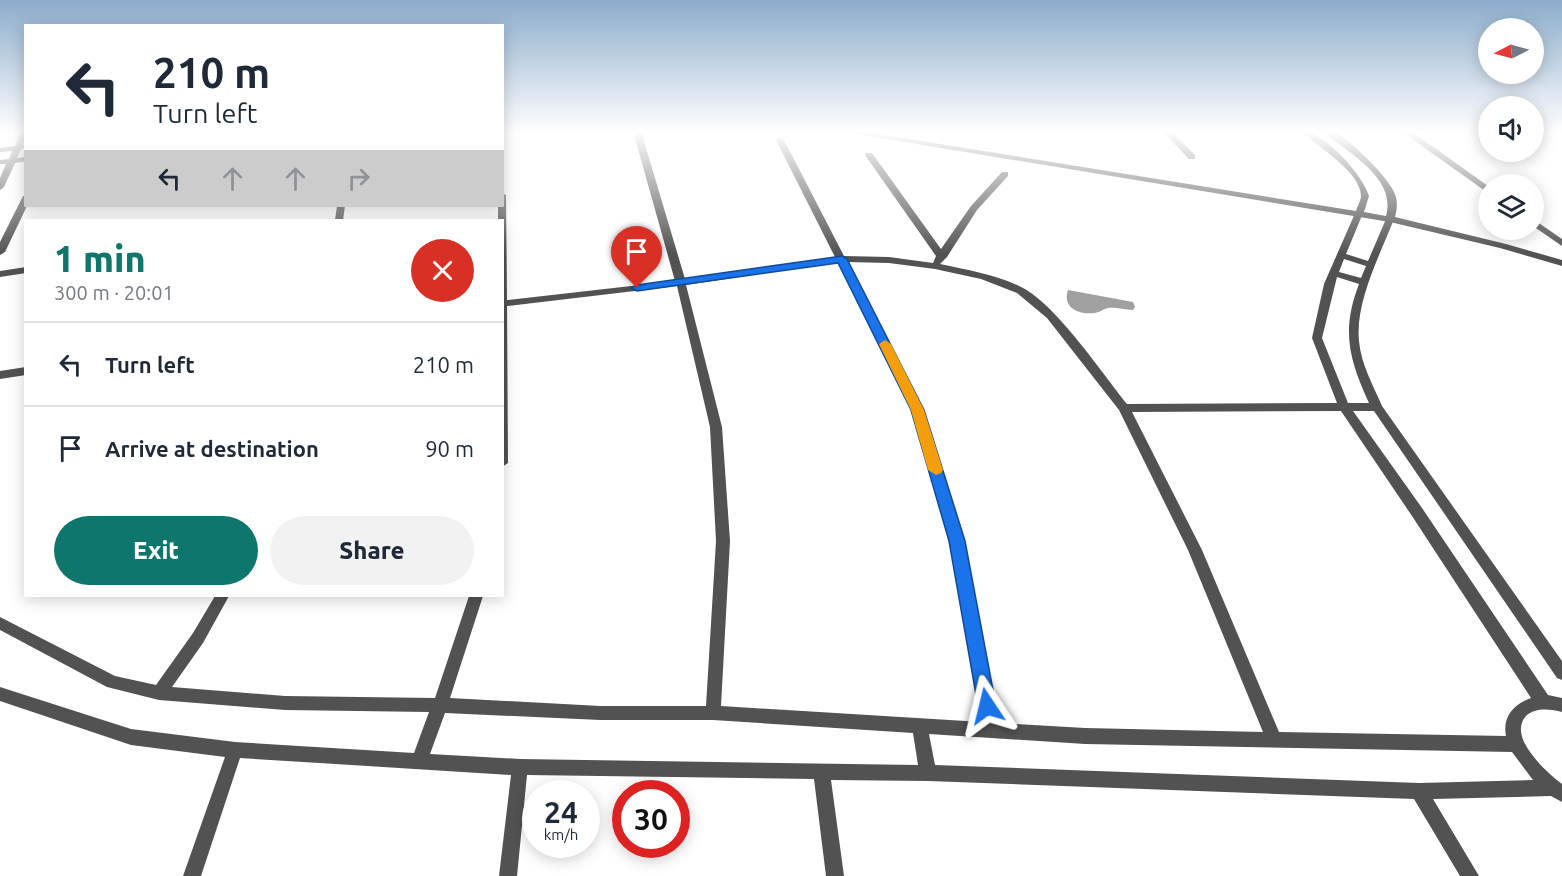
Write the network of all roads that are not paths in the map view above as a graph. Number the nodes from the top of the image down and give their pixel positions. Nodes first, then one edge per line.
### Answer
1 (7, 172) edge
2 (649, 172) edge
3 (797, 172) edge
4 (880, 172) edge
5 (1087, 172) edge
6 (1352, 172) edge
7 (1375, 172) edge
8 (1463, 172) edge
9 (1005, 174) dead end
10 (1478, 183) edge
11 (0, 187) edge
12 (24, 202) edge
13 (1359, 213) junction
14 (1390, 219) junction
15 (1544, 230) edge
16 (1562, 243) edge
17 (0, 252) edge
18 (1340, 255) junction
19 (842, 259) junction
20 (938, 261) junction
21 (1562, 263) edge
22 (1372, 265) junction
23 (24, 270) edge
24 (1333, 273) junction
25 (0, 274) edge
26 (681, 283) junction
27 (1365, 283) junction
28 (504, 304) edge
29 (24, 371) edge
30 (0, 375) edge
31 (1344, 407) junction
32 (1377, 407) junction
33 (1124, 408) junction
34 (221, 597) edge
35 (476, 597) edge
36 (0, 622) edge
37 (1562, 673) edge
38 (159, 693) junction
39 (0, 694) edge
40 (1543, 702) junction
41 (440, 705) junction
42 (1562, 705) edge
43 (713, 713) junction
44 (920, 727) junction
45 (992, 730) junction
46 (1274, 739) junction
47 (1516, 744) junction
48 (236, 750) junction
49 (419, 760) junction
50 (520, 767) junction
51 (822, 773) junction
52 (928, 773) junction
53 (1419, 791) junction
54 (1558, 791) edge
55 (192, 876) edge
56 (508, 876) edge
57 (835, 876) edge
58 (1470, 876) edge

1 - 11 street
2 - 26 street
3 - 19 street
4 - 20 street
5 - 13 street
6 - 13 street
7 - 14 street
8 - 10 street
9 - 20 street
12 - 17 street
13 - 14 street
13 - 18 street
14 - 21 street
14 - 22 street
15 - 16 street
18 - 22 street
18 - 24 street
19 - 20 street
19 - 26 street
19 - 45 street
20 - 33 street
22 - 27 street
23 - 25 street
24 - 27 street
24 - 31 street
26 - 28 street
26 - 43 street
27 - 32 street
29 - 30 street
31 - 32 street
31 - 33 street
31 - 40 street
32 - 37 street
33 - 46 street
34 - 38 street
35 - 41 street
36 - 38 street
38 - 41 street
39 - 48 street
40 - 42 street
40 - 47 street
41 - 43 street
41 - 49 street
43 - 44 street
44 - 45 street
44 - 52 street
45 - 46 street
46 - 47 street
47 - 54 street
48 - 49 street
48 - 55 street
49 - 50 street
50 - 51 street
50 - 56 street
51 - 52 street
51 - 57 street
52 - 53 street
53 - 54 street
53 - 58 street

